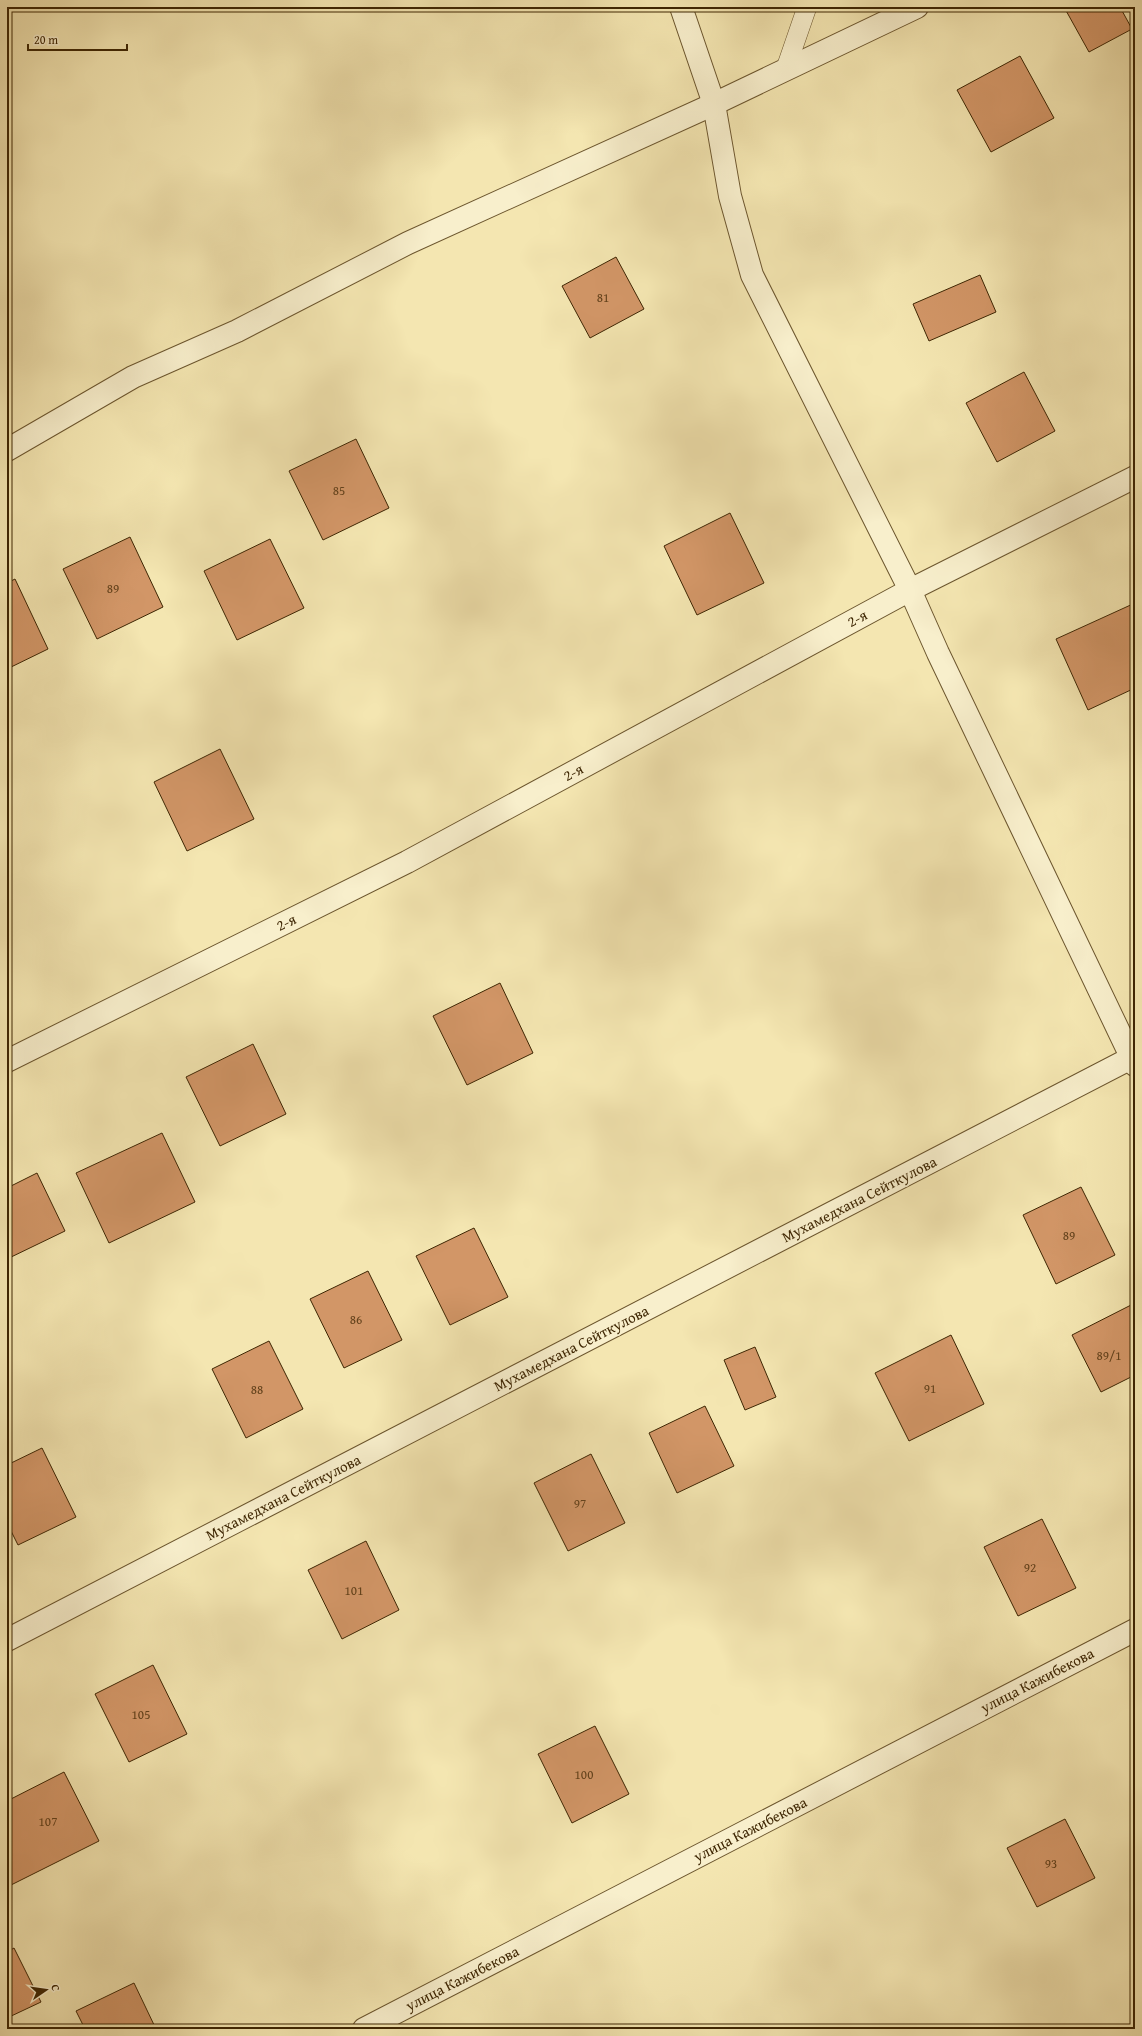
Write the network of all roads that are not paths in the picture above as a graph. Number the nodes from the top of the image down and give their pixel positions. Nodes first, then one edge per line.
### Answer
1 (681, 7) edge
2 (807, 7) edge
3 (917, 7) edge
4 (786, 68) junction
5 (714, 104) junction
6 (7, 450) edge
7 (1135, 477) edge
8 (910, 590) junction
9 (1134, 1059) edge
10 (7, 1061) edge
11 (1135, 1630) edge
12 (7, 1640) edge
13 (364, 2029) edge

1 - 5 street
2 - 4 lane
3 - 4 street
4 - 5 street
5 - 6 street
5 - 8 street
7 - 8 street, 2-я
8 - 9 street
8 - 10 street, 2-я
9 - 12 street, Мухамедхана Сейткулова
11 - 13 street, улица Кажибекова

